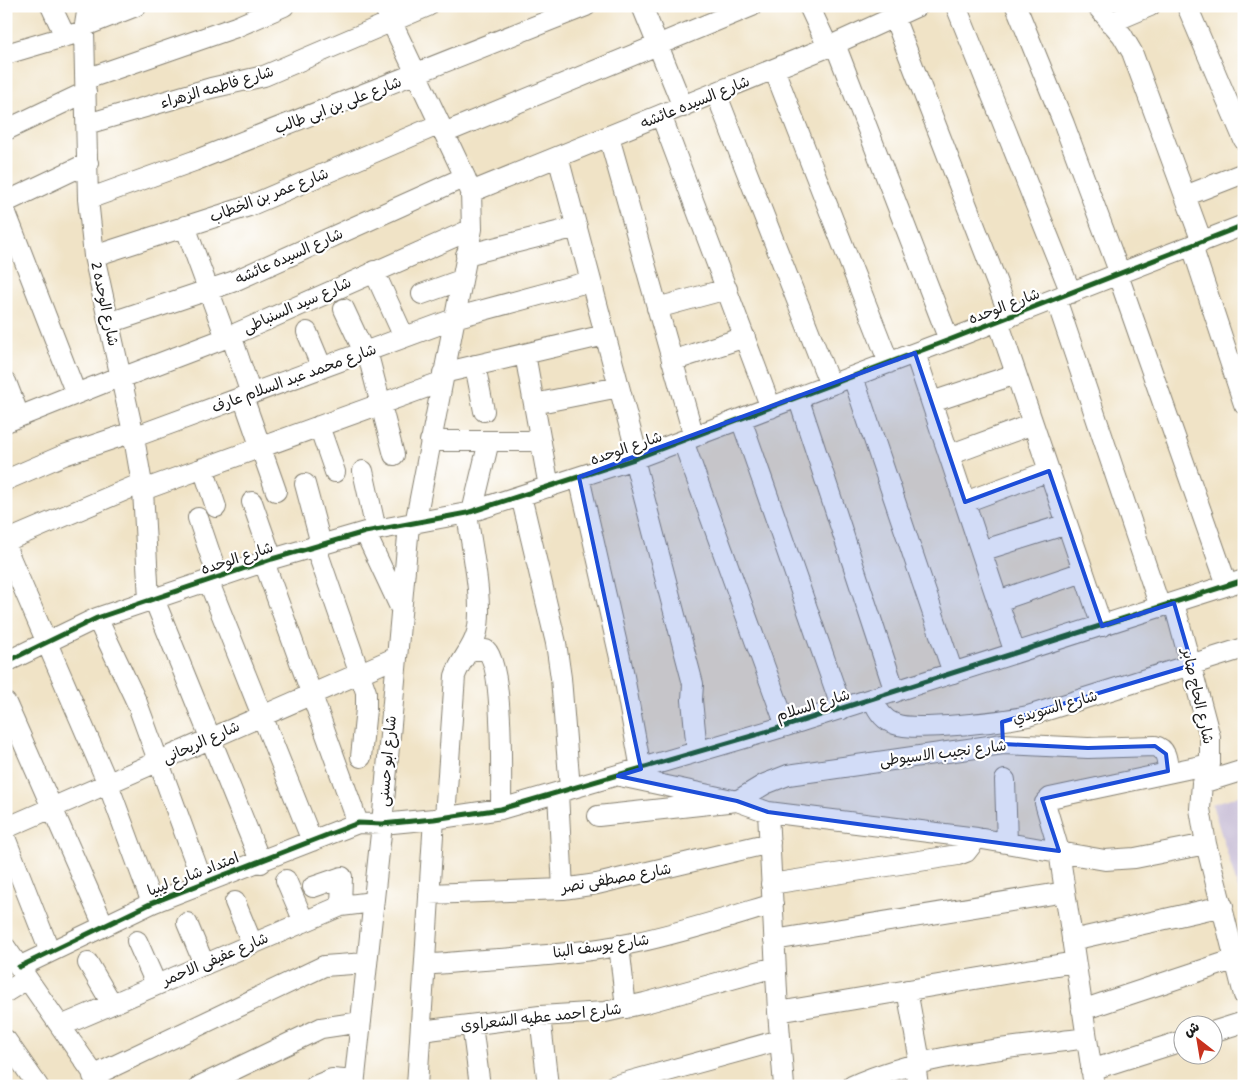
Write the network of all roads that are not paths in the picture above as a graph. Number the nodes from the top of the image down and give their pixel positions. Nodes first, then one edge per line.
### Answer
1 (51, 6) edge
2 (88, 6) edge
3 (136, 6) edge
4 (284, 6) edge
5 (428, 6) edge
6 (586, 6) edge
7 (642, 6) edge
8 (752, 6) edge
9 (809, 6) edge
10 (918, 6) edge
11 (956, 6) edge
12 (1016, 6) edge
13 (1097, 6) edge
14 (1150, 6) edge
15 (1187, 6) edge
16 (388, 14) edge
17 (894, 17) junction
18 (1110, 23) junction
19 (78, 31) junction
20 (658, 46) junction
21 (831, 46) junction
22 (6, 54) edge
23 (774, 69) junction
24 (417, 74) junction
25 (86, 86) junction
26 (716, 93) junction
27 (683, 106) junction
28 (662, 115) junction
29 (87, 124) junction
30 (442, 129) junction
31 (6, 130) edge
32 (609, 137) junction
33 (1244, 140) edge
34 (558, 158) junction
35 (88, 163) junction
36 (1244, 173) edge
37 (468, 185) junction
38 (1185, 196) junction
39 (88, 199) junction
40 (6, 202) edge
41 (6, 213) edge
42 (1244, 225) edge
43 (185, 226) junction
44 (577, 227) junction
45 (472, 228) junction
46 (1197, 244) junction
47 (94, 256) junction
48 (466, 256) junction
49 (374, 271) junction
50 (1119, 274) junction
51 (462, 280) junction
52 (591, 281) junction
53 (727, 289) junction
54 (208, 290) junction
55 (422, 294) dead end
56 (1064, 296) junction
57 (657, 308) junction
58 (344, 309) dead end
59 (454, 319) junction
60 (1004, 319) junction
61 (109, 323) junction
62 (307, 332) dead end
63 (605, 335) junction
64 (228, 336) junction
65 (404, 337) junction
66 (745, 337) junction
67 (949, 340) junction
68 (365, 352) junction
69 (915, 353) junction
70 (525, 354) junction
71 (672, 360) junction
72 (889, 363) junction
73 (475, 365) junction
74 (322, 368) junction
75 (1016, 374) junction
76 (121, 377) junction
77 (442, 377) junction
78 (853, 377) junction
79 (6, 382) edge
80 (830, 385) junction
81 (619, 387) junction
82 (76, 394) junction
83 (247, 395) junction
84 (798, 397) junction
85 (932, 402) junction
86 (381, 404) junction
87 (534, 404) junction
88 (1244, 404) edge
89 (771, 408) junction
90 (484, 411) dead end
91 (13, 419) edge
92 (741, 419) junction
93 (1033, 424) junction
94 (319, 426) junction
95 (134, 434) junction
96 (688, 439) junction
97 (430, 441) junction
98 (489, 441) junction
99 (540, 441) junction
100 (261, 447) junction
101 (394, 455) dead end
102 (949, 455) junction
103 (636, 458) junction
104 (203, 468) junction
105 (363, 471) dead end
106 (1049, 471) junction
107 (335, 472) dead end
108 (579, 477) junction
109 (6, 480) edge
110 (305, 484) dead end
111 (143, 486) junction
112 (549, 487) junction
113 (276, 491) dead end
114 (521, 496) junction
115 (252, 502) dead end
116 (965, 502) junction
117 (216, 508) dead end
118 (469, 512) junction
119 (198, 518) dead end
120 (412, 524) junction
121 (1067, 524) junction
122 (371, 531) junction
123 (6, 541) edge
124 (318, 544) junction
125 (407, 547) junction
126 (6, 548) edge
127 (981, 551) junction
128 (377, 558) junction
129 (268, 560) junction
130 (1083, 572) junction
131 (213, 579) junction
132 (1235, 583) edge
133 (151, 599) junction
134 (998, 601) junction
135 (1167, 605) junction
136 (401, 609) junction
137 (97, 618) junction
138 (1102, 626) junction
139 (45, 641) junction
140 (1244, 648) edge
141 (470, 650) junction
142 (1015, 653) junction
143 (397, 657) junction
144 (6, 662) edge
145 (1192, 665) junction
146 (359, 672) junction
147 (953, 673) junction
148 (895, 692) junction
149 (311, 694) junction
150 (873, 699) junction
151 (6, 703) edge
152 (842, 709) junction
153 (262, 715) junction
154 (1002, 722) junction
155 (786, 726) junction
156 (210, 738) junction
157 (1003, 744) junction
158 (697, 751) junction
159 (361, 757) dead end
160 (159, 761) junction
161 (1210, 764) junction
162 (641, 768) junction
163 (1244, 770) edge
164 (1168, 771) junction
165 (618, 776) junction
166 (1004, 780) dead end
167 (1202, 783) junction
168 (108, 784) junction
169 (564, 791) junction
170 (737, 801) junction
171 (52, 808) junction
172 (501, 809) junction
173 (768, 812) junction
174 (598, 816) dead end
175 (439, 818) junction
176 (358, 823) junction
177 (382, 824) junction
178 (6, 828) edge
179 (978, 838) junction
180 (6, 840) edge
181 (312, 841) junction
182 (770, 843) junction
183 (1007, 843) junction
184 (1206, 844) junction
185 (1059, 851) junction
186 (260, 863) junction
187 (286, 880) dead end
188 (203, 883) junction
189 (771, 884) junction
190 (313, 887) dead end
191 (563, 889) junction
192 (1065, 892) junction
193 (429, 894) junction
194 (235, 902) dead end
195 (373, 902) junction
196 (152, 903) junction
197 (772, 904) junction
198 (342, 906) junction
199 (1223, 906) junction
200 (304, 922) junction
201 (187, 923) dead end
202 (104, 926) junction
203 (774, 940) junction
204 (1072, 940) junction
205 (137, 941) dead end
206 (252, 943) junction
207 (619, 945) junction
208 (6, 948) edge
209 (50, 952) junction
210 (1236, 958) junction
211 (1075, 962) junction
212 (88, 963) dead end
213 (366, 963) junction
214 (204, 964) junction
215 (425, 965) junction
216 (775, 967) junction
217 (23, 973) junction
218 (156, 984) junction
219 (907, 990) junction
220 (6, 992) edge
221 (1244, 995) edge
222 (112, 1004) junction
223 (626, 1008) junction
224 (1082, 1010) junction
225 (778, 1012) junction
226 (540, 1016) junction
227 (361, 1022) junction
228 (1244, 1022) edge
229 (472, 1025) junction
230 (61, 1026) junction
231 (1222, 1029) edge
232 (421, 1031) junction
233 (1086, 1038) junction
234 (6, 1040) edge
235 (780, 1040) junction
236 (1172, 1045) edge
237 (915, 1063) junction
238 (1093, 1078) edge
239 (98, 1081) edge
240 (354, 1083) edge
241 (38, 1086) edge
242 (200, 1086) edge
243 (315, 1086) edge
244 (417, 1086) edge
245 (480, 1086) edge
246 (548, 1086) edge
247 (613, 1086) edge
248 (784, 1086) edge
249 (852, 1086) edge
250 (918, 1086) edge

1 - 19 street
2 - 19 street, شارع الوحده 2
3 - 19 street
4 - 25 street
5 - 16 street, شارع فاطمه الزهراء
6 - 24 street, شارع على بن ابى طالب
7 - 20 street
8 - 20 street, شارع عمر بن الخطاب
9 - 21 street
10 - 17 street, شارع السيده عائشه
11 - 56 street, شارع الحاج صابر
12 - 50 street
13 - 18 street
14 - 18 street
15 - 33 street
16 - 24 street
16 - 29 street, شارع فاطمه الزهراء
17 - 21 street, شارع السيده عائشه
17 - 60 street
18 - 38 street
19 - 22 street
19 - 25 street, شارع الوحده 2
20 - 27 street
20 - 30 street, شارع عمر بن الخطاب
21 - 23 street, شارع السيده عائشه
21 - 67 street
23 - 26 street, شارع السيده عائشه
23 - 72 street
24 - 30 street
24 - 39 street, شارع على بن ابى طالب
25 - 29 street, شارع الوحده 2
25 - 31 street
26 - 27 street, شارع السيده عائشه
26 - 80 street
27 - 28 street, شارع السيده عائشه
28 - 32 street, شارع السيده عائشه
28 - 53 street
29 - 35 street, شارع الوحده 2
30 - 37 street
30 - 43 street, شارع عمر بن الخطاب
32 - 34 street, شارع السيده عائشه
32 - 57 street
34 - 37 street, شارع السيده عائشه
34 - 44 street
35 - 39 street, شارع الوحده 2
35 - 40 street
36 - 38 street
37 - 45 street, شارع ابو حسنى
37 - 54 street, شارع السيده عائشه
38 - 46 street
39 - 47 street, شارع الوحده 2
41 - 82 street
42 - 46 street, شارع الوحده
43 - 47 street, شارع عمر بن الخطاب
43 - 54 street
44 - 48 street
44 - 52 street
45 - 48 street, شارع ابو حسنى
45 - 49 street, شارع سيد السنباطى
46 - 50 street, شارع الوحده
46 - 88 street
47 - 61 street, شارع الوحده 2
48 - 51 street, شارع ابو حسنى
49 - 64 street, شارع سيد السنباطى
49 - 65 street
50 - 56 street, شارع الوحده
50 - 132 street
51 - 55 street
51 - 59 street, شارع ابو حسنى
52 - 59 street, شارع محمد عبد السلام عارف
52 - 63 street
53 - 57 street
53 - 66 street
54 - 61 street, شارع السيده عائشه
54 - 64 street
56 - 60 street, شارع الوحده
56 - 135 street, شارع الحاج صابر
57 - 71 street
58 - 68 street
59 - 65 street, شارع محمد عبد السلام عارف
59 - 77 street, شارع ابو حسنى
60 - 67 street, شارع الوحده
60 - 75 street
61 - 76 street, شارع الوحده 2
62 - 74 street
63 - 70 street
63 - 81 street
64 - 76 street, شارع سيد السنباطى
64 - 83 street
65 - 68 street, شارع محمد عبد السلام عارف
66 - 71 street
66 - 89 street
67 - 69 street, شارع الوحده
68 - 74 street, شارع محمد عبد السلام عارف
68 - 86 street
69 - 72 street, شارع الوحده
69 - 85 street
70 - 73 street
70 - 87 street
71 - 96 street
72 - 78 street, شارع الوحده
73 - 77 street
73 - 90 street
74 - 83 street, شارع محمد عبد السلام عارف
75 - 85 street
75 - 93 street
76 - 82 street, شارع سيد السنباطى
76 - 95 street, شارع الوحده 2
77 - 86 street
77 - 97 street, شارع ابو حسنى
78 - 80 street, شارع الوحده
78 - 147 street
79 - 91 street
80 - 84 street, شارع الوحده
81 - 87 street
81 - 103 street
82 - 91 street, شارع سيد السنباطى
83 - 95 street, شارع محمد عبد السلام عارف
83 - 100 street
84 - 89 street, شارع الوحده
84 - 148 street
85 - 102 street
86 - 94 street
86 - 101 street
87 - 99 street
89 - 92 street, شارع الوحده
92 - 96 street, شارع الوحده
92 - 152 street
93 - 102 street
93 - 106 street
94 - 100 street
94 - 107 street
95 - 109 street, شارع محمد عبد السلام عارف
95 - 111 street, شارع الوحده 2
96 - 103 street, شارع الوحده
96 - 155 street
97 - 98 street
97 - 120 street, شارع ابو حسنى
98 - 99 street
98 - 118 street
99 - 112 street
100 - 104 street
100 - 113 street
102 - 116 street
103 - 108 street, شارع الوحده
103 - 158 street
104 - 111 street
104 - 117 street
105 - 122 street
106 - 116 street
106 - 121 street
108 - 112 street, شارع الوحده
108 - 162 street
110 - 124 street
111 - 123 street
111 - 133 street, شارع الوحده 2
112 - 114 street, شارع الوحده
114 - 118 street, شارع الوحده
114 - 169 street
115 - 129 street
116 - 127 street
118 - 120 street, شارع الوحده
118 - 141 street
119 - 131 street
120 - 122 street, شارع الوحده
120 - 125 street, شارع ابو حسنى
121 - 127 street
121 - 130 street
122 - 124 street, شارع الوحده
122 - 128 street
124 - 129 street, شارع الوحده
124 - 146 street
125 - 128 street
125 - 136 street, شارع ابو حسنى
126 - 139 street
127 - 134 street
128 - 136 street
129 - 131 street, شارع الوحده
129 - 149 street
130 - 134 street
130 - 138 street
131 - 133 street, شارع الوحده
131 - 153 street
132 - 135 street, شارع السلام
133 - 137 street, شارع الوحده
133 - 156 street, شارع الوحده 2
134 - 142 street
135 - 138 street, شارع السلام
135 - 145 street, شارع الحاج صابر
136 - 143 street, شارع ابو حسنى
137 - 139 street, شارع الوحده
137 - 160 street
138 - 142 street, شارع السلام
139 - 144 street, شارع الوحده
139 - 168 street
140 - 145 street, شارع السويدي
141 - 172 street
141 - 175 street
142 - 147 street, شارع السلام
143 - 146 street, شارع الريحانى
143 - 177 street, شارع ابو حسنى
145 - 154 street, شارع السويدي
145 - 161 street, شارع الحاج صابر
146 - 149 street, شارع الريحانى
146 - 159 street
147 - 148 street, شارع السلام
148 - 150 street, شارع السلام
149 - 153 street, شارع الريحانى
149 - 176 street
150 - 152 street, شارع السلام
150 - 154 street, شارع السويدي
151 - 171 street
152 - 155 street, شارع السلام
153 - 156 street, شارع الريحانى
153 - 181 street
154 - 157 street
155 - 158 street, شارع السلام
156 - 160 street, شارع الريحانى
156 - 186 street, شارع الوحده 2
157 - 164 street, شارع نجيب الاسيوطى
157 - 170 street, شارع نجيب الاسيوطى
158 - 162 street, شارع السلام
160 - 168 street, شارع الريحانى
160 - 188 street
161 - 164 street
161 - 167 street, شارع الحاج صابر
162 - 165 street, شارع السلام
163 - 167 street
164 - 185 street
165 - 169 street, شارع السلام
165 - 170 street, شارع السلام
166 - 183 street
167 - 184 street, شارع الحاج صابر
168 - 171 street, شارع الريحانى
168 - 196 street
169 - 172 street, شارع السلام
169 - 191 street
170 - 173 street, شارع السلام
170 - 174 street
171 - 178 street, شارع الريحانى
171 - 202 street
172 - 175 street, شارع السلام
173 - 179 street, شارع السلام
173 - 182 street
175 - 177 street, شارع السلام
175 - 193 street
176 - 177 street, امتداد شارع ليبيا
176 - 181 street, امتداد شارع ليبيا
177 - 195 street, شارع ابو حسنى
179 - 183 street, شارع السلام
179 - 189 street
180 - 209 street
181 - 186 street, امتداد شارع ليبيا
182 - 189 street
182 - 191 street, شارع مصطفى نصر
183 - 185 street, شارع السلام
184 - 185 street, شارع السلام
184 - 199 street, شارع الحاج صابر
185 - 192 street
186 - 188 street, امتداد شارع ليبيا
187 - 200 street
188 - 196 street, امتداد شارع ليبيا
189 - 197 street
190 - 198 street
191 - 193 street, شارع مصطفى نصر
192 - 203 street
192 - 204 street
193 - 215 street
194 - 206 street
195 - 198 street, شارع عفيفى الاحمر
195 - 213 street, شارع ابو حسنى
196 - 202 street, امتداد شارع ليبيا
197 - 203 street
197 - 207 street, شارع يوسف البنا
198 - 200 street, شارع عفيفى الاحمر
199 - 204 street
199 - 210 street, شارع الحاج صابر
200 - 206 street, شارع عفيفى الاحمر
201 - 214 street
202 - 209 street, امتداد شارع ليبيا
203 - 216 street
204 - 211 street
205 - 218 street
206 - 214 street, شارع عفيفى الاحمر
207 - 215 street, شارع يوسف البنا
207 - 223 street
208 - 217 street
209 - 217 street, امتداد شارع ليبيا
210 - 221 street, شارع الحاج صابر
210 - 224 street
211 - 219 street
211 - 224 street
212 - 222 street
213 - 227 street, شارع ابو حسنى
213 - 239 street
214 - 218 street, شارع عفيفى الاحمر
215 - 232 street
216 - 223 street, شارع احمد عطيه الشعراوى
216 - 225 street
217 - 220 street, امتداد شارع ليبيا
217 - 230 street
218 - 222 street, شارع عفيفى الاحمر
219 - 225 street
219 - 237 street
222 - 230 street, شارع عفيفى الاحمر
223 - 226 street, شارع احمد عطيه الشعراوى
224 - 233 street
225 - 235 street
226 - 229 street, شارع احمد عطيه الشعراوى
226 - 246 street
227 - 240 street, شارع ابو حسنى
227 - 242 street
228 - 231 street
229 - 232 street, شارع احمد عطيه الشعراوى
229 - 245 street
230 - 239 street
232 - 244 street
233 - 237 street
233 - 238 street
234 - 241 street
235 - 247 street
235 - 248 street
236 - 238 street
237 - 249 street
237 - 250 street
240 - 243 street

